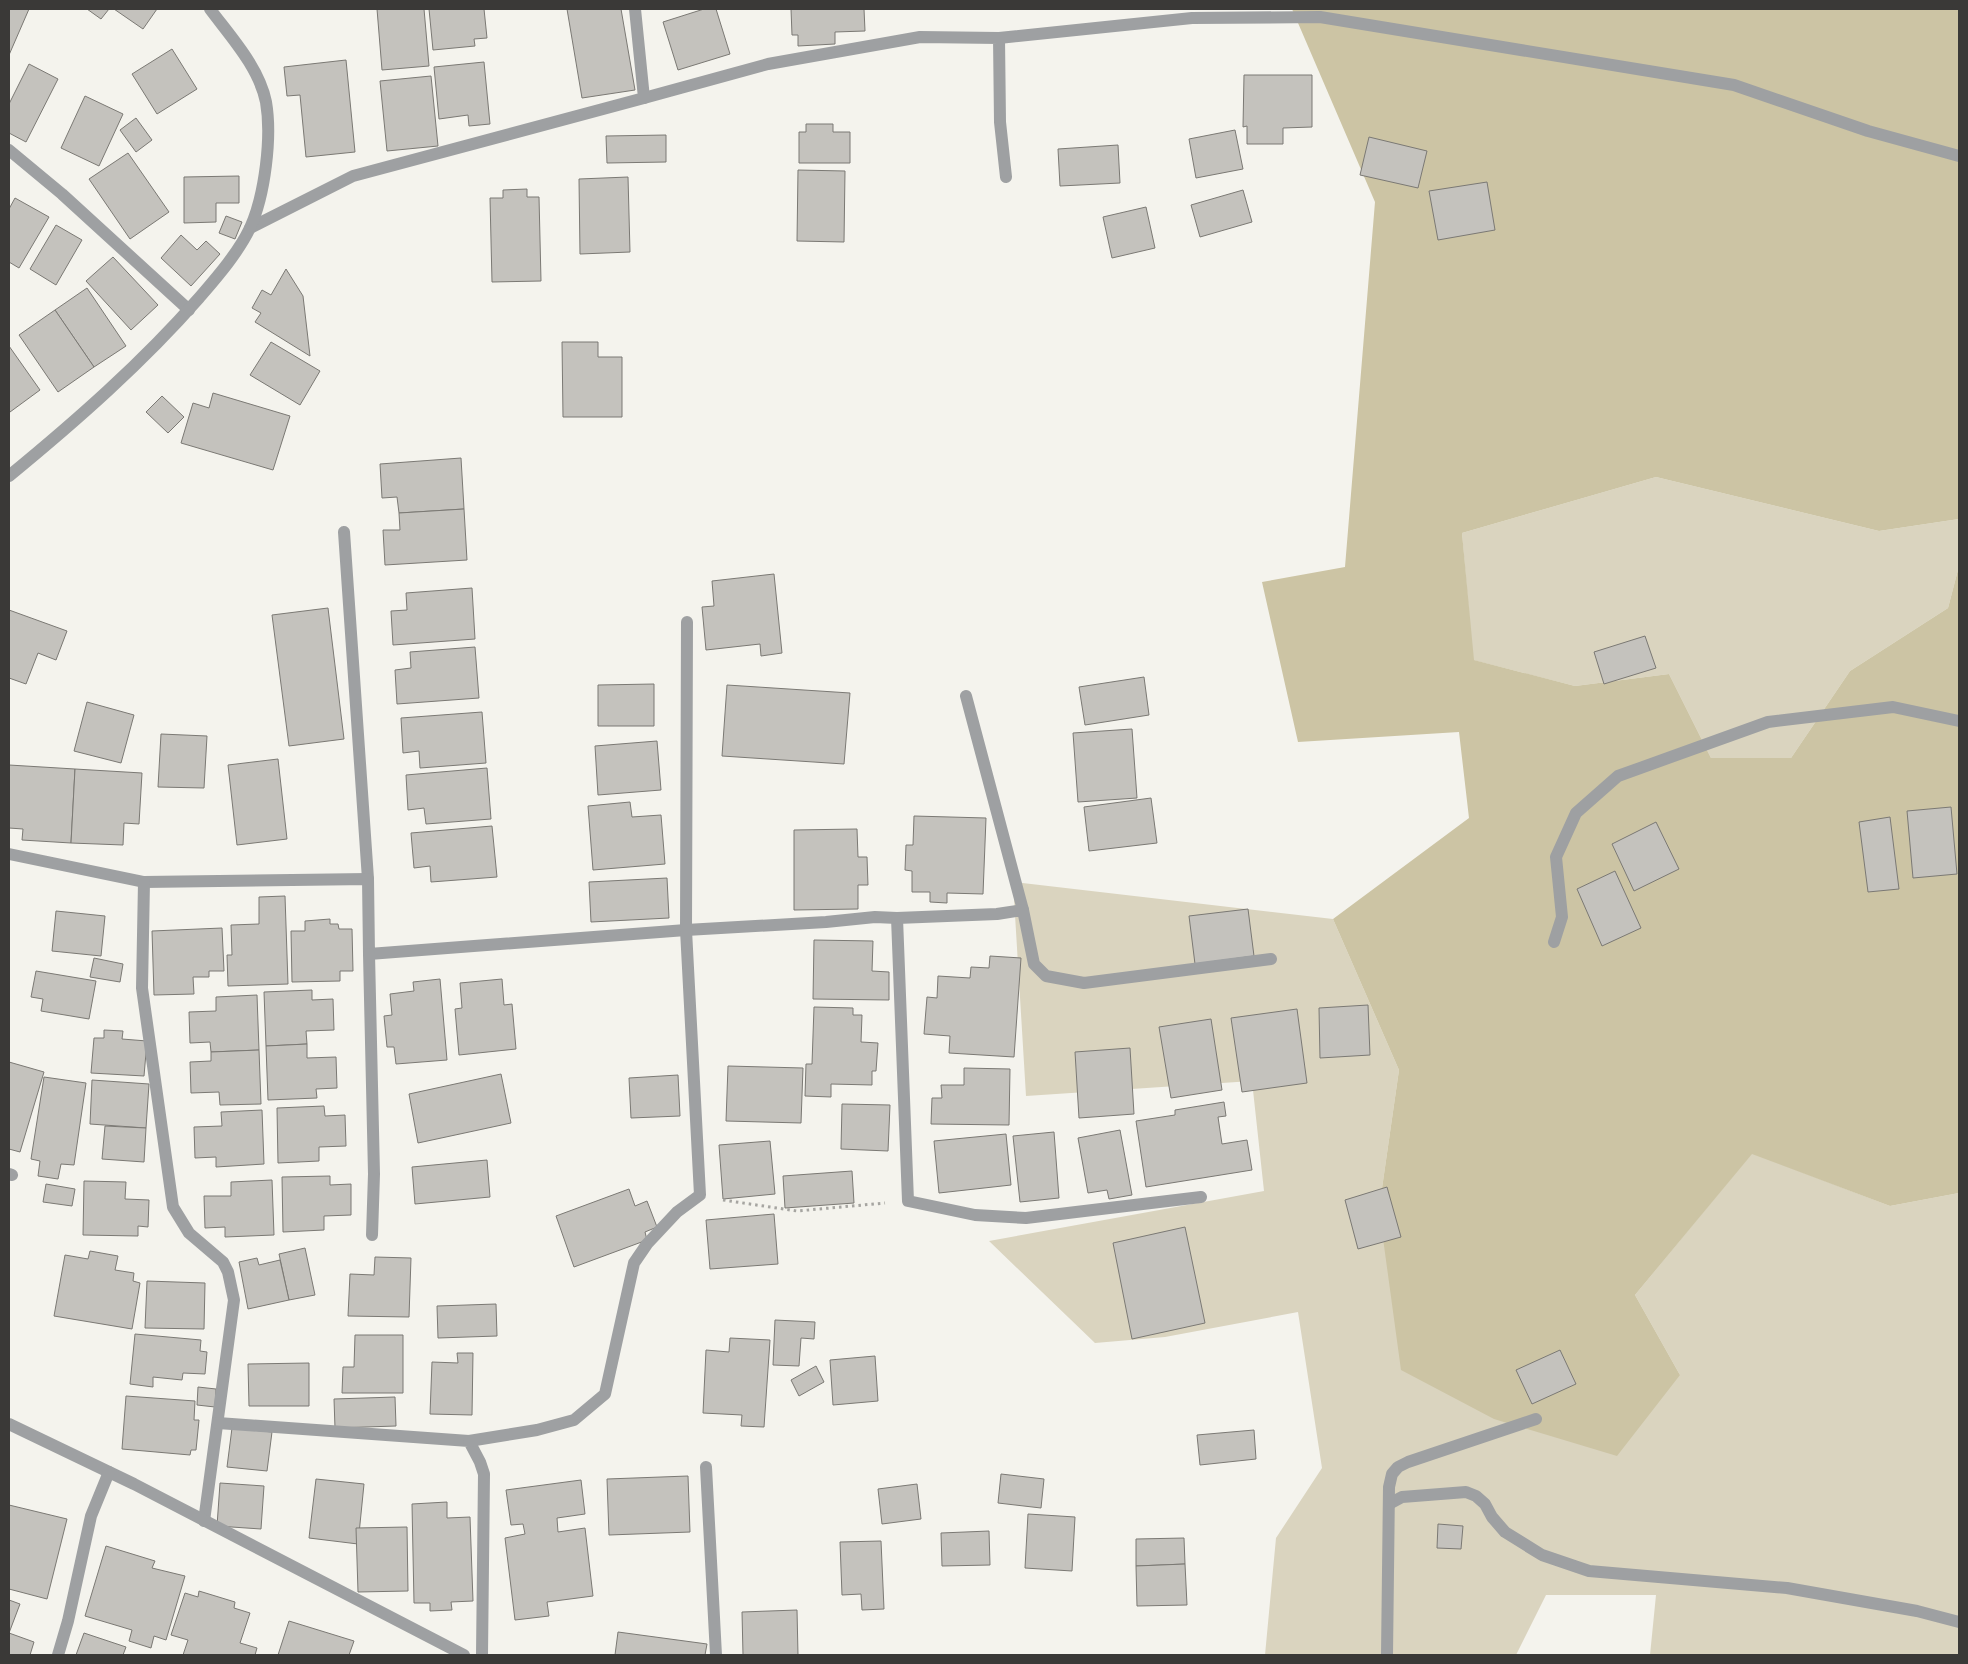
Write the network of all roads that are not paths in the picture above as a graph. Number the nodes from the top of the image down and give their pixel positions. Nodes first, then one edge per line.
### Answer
1 (210, 9) edge
2 (635, 9) edge
3 (999, 38) junction
4 (644, 98) junction
5 (9, 150) edge
6 (1959, 156) edge
7 (1006, 177) dead end
8 (250, 228) junction
9 (189, 310) junction
10 (9, 476) edge
11 (344, 532) dead end
12 (687, 622) dead end
13 (966, 696) dead end
14 (1959, 721) edge
15 (9, 854) edge
16 (368, 879) junction
17 (144, 882) junction
18 (1023, 910) junction
19 (897, 918) junction
20 (686, 930) junction
21 (1554, 942) dead end
22 (369, 954) junction
23 (1271, 959) dead end
24 (1201, 1197) dead end
25 (372, 1235) dead end
26 (1536, 1419) dead end
27 (218, 1423) junction
28 (9, 1424) edge
29 (469, 1441) junction
30 (706, 1468) dead end
31 (109, 1472) junction
32 (1389, 1504) junction
33 (204, 1521) junction
34 (1959, 1622) edge
35 (58, 1655) edge
36 (464, 1655) edge
37 (482, 1655) edge
38 (716, 1655) edge
39 (1387, 1655) edge

1 - 8 street
2 - 4 street
3 - 4 street
3 - 6 street
3 - 7 street
4 - 8 street
5 - 9 street
8 - 9 street
9 - 10 street
11 - 16 street
12 - 20 street
13 - 18 street
14 - 21 street
15 - 17 street
16 - 17 street
16 - 22 street
17 - 27 street
18 - 19 street
18 - 23 street
19 - 20 street
19 - 24 street
20 - 22 street
20 - 29 street
22 - 25 street
26 - 32 street
27 - 29 street
27 - 33 street
28 - 31 street
29 - 37 street
30 - 38 street
31 - 33 street
31 - 35 street
32 - 34 street
32 - 39 street
33 - 36 street

